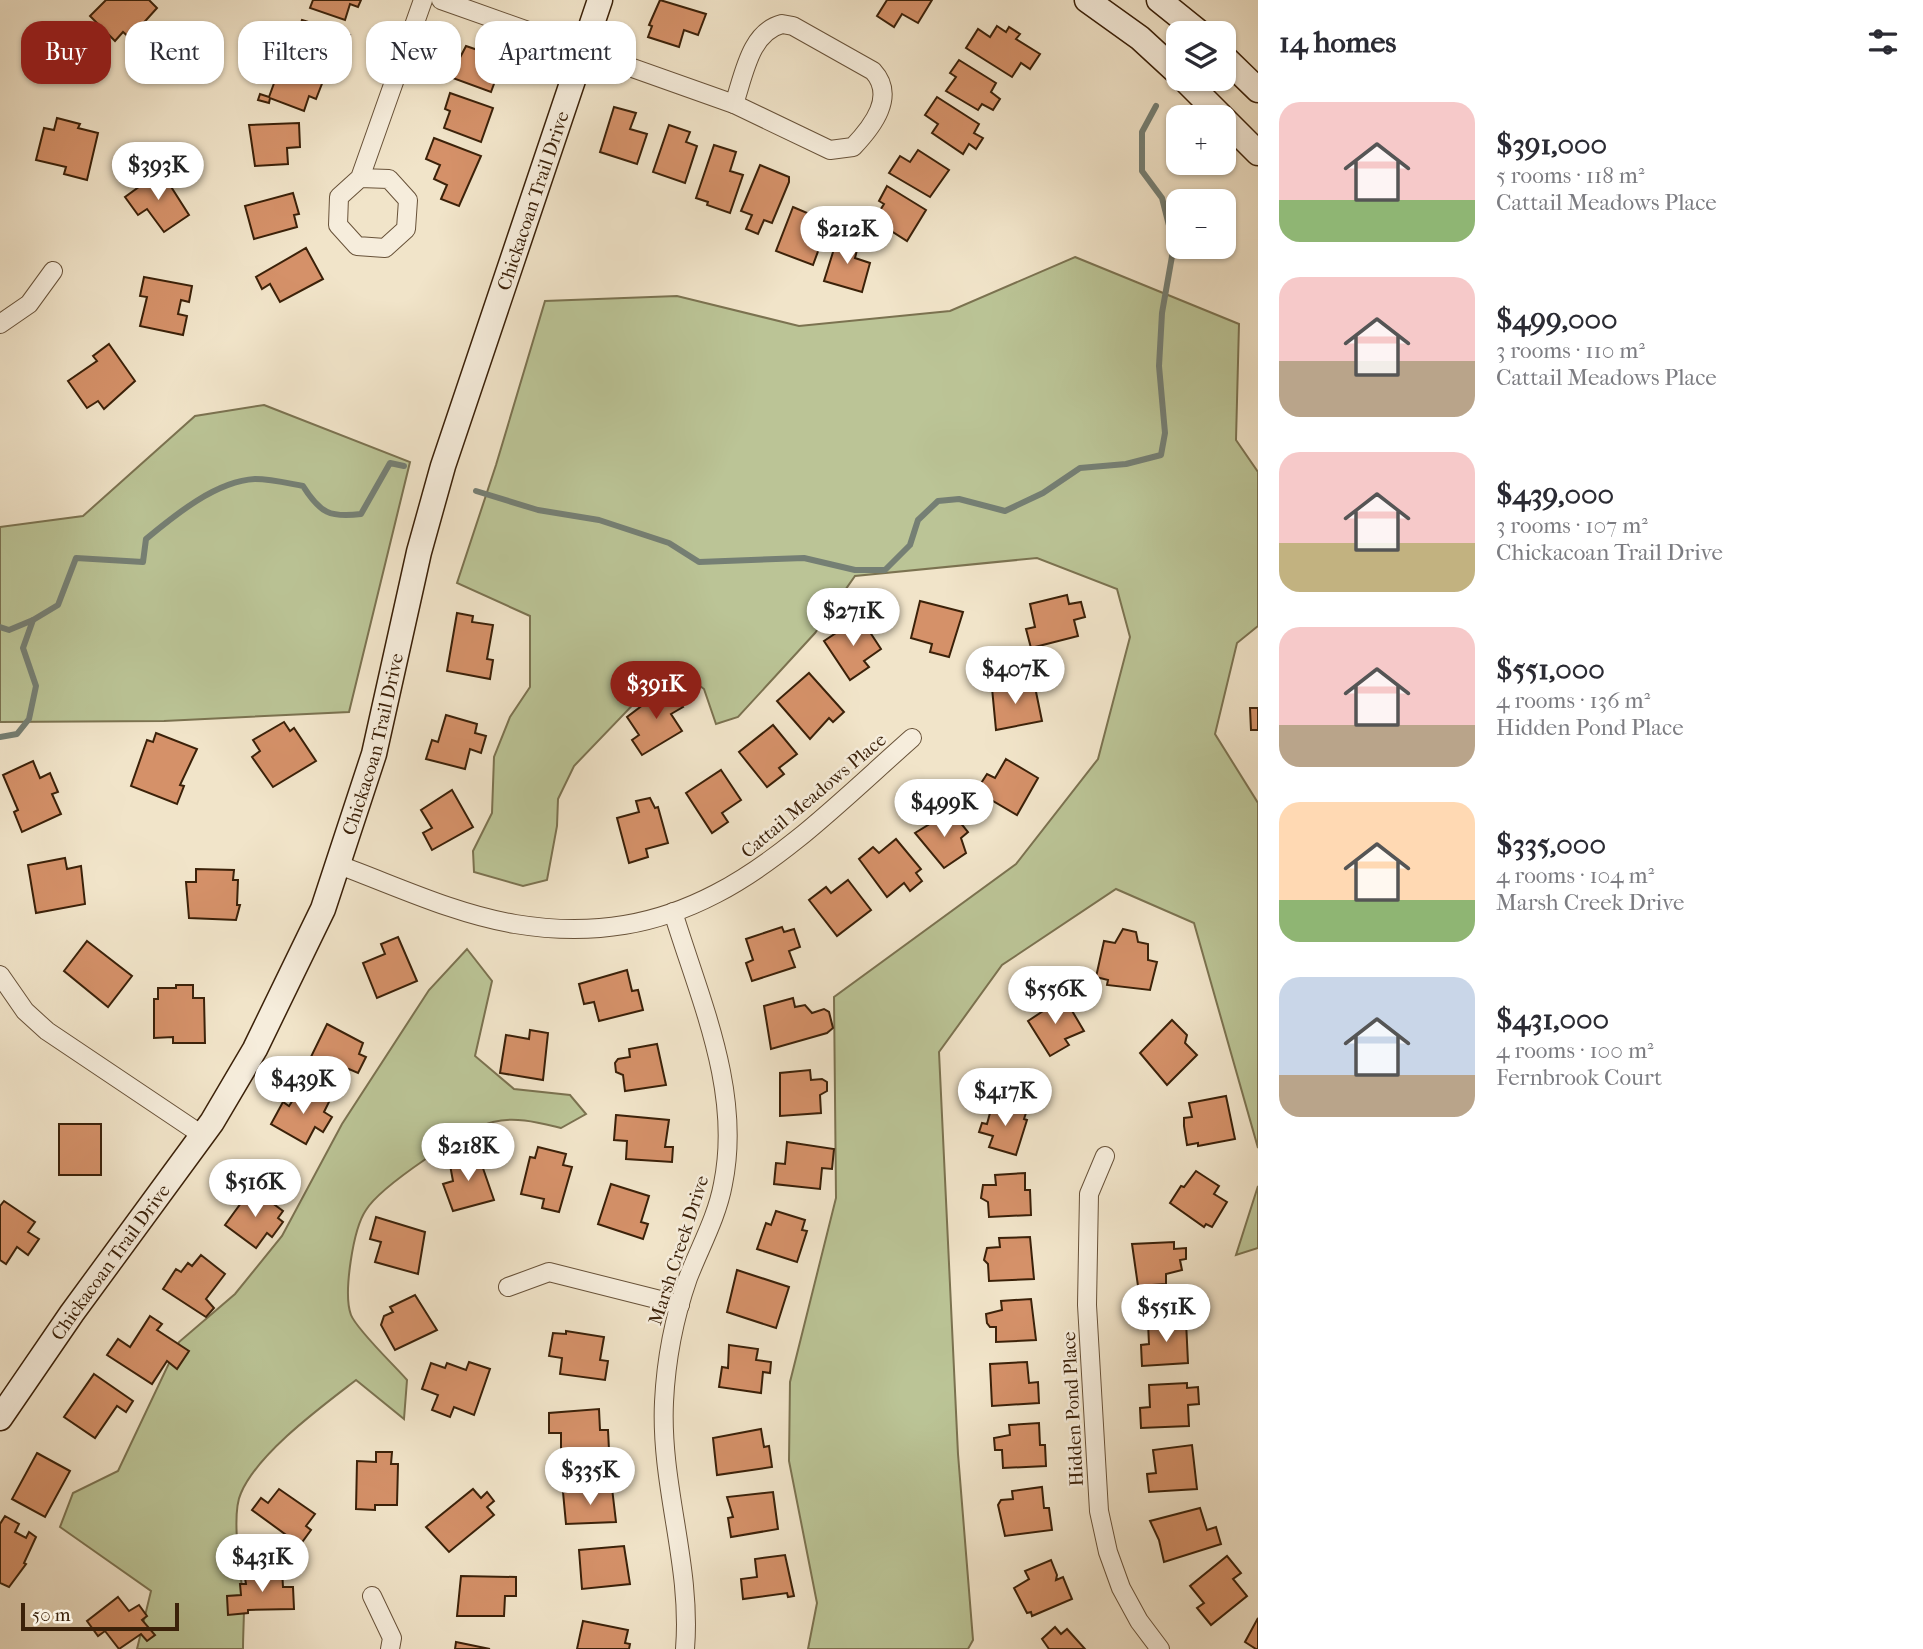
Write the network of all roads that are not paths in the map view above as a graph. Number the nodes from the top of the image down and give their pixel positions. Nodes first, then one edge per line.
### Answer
1 (423, 0) edge
2 (441, 0) edge
3 (600, 0) edge
4 (1087, 0) edge
5 (1159, 0) edge
6 (499, 21) edge
7 (593, 21) edge
8 (1185, 21) edge
9 (1166, 62) edge
10 (1236, 69) edge
11 (636, 70) edge
12 (572, 84) edge
13 (1258, 90) edge
14 (1196, 91) edge
15 (734, 104) junction
16 (1258, 153) edge
17 (360, 178) junction
18 (53, 271) dead end
19 (0, 324) edge
20 (912, 738) dead end
21 (339, 865) junction
22 (673, 912) junction
23 (0, 975) edge
24 (202, 1135) junction
25 (1105, 1156) dead end
26 (508, 1287) dead end
27 (680, 1306) junction
28 (0, 1418) edge
29 (372, 1596) dead end
30 (390, 1649) edge
31 (685, 1649) edge
32 (1160, 1649) edge

1 - 17 street
2 - 6 street
3 - 7 street, Chickacoan Trail Drive
4 - 9 street
5 - 8 street
10 - 13 street
11 - 15 street
12 - 21 street, Chickacoan Trail Drive
14 - 16 street
15 - 15 street
17 - 17 street
18 - 19 street
20 - 22 street, Cattail Meadows Place
21 - 22 street, Cattail Meadows Place
21 - 24 street, Chickacoan Trail Drive
22 - 27 street, Marsh Creek Drive
23 - 24 street
24 - 28 street, Chickacoan Trail Drive
25 - 32 street, Hidden Pond Place
26 - 27 street
27 - 31 street, Marsh Creek Drive
29 - 30 street

